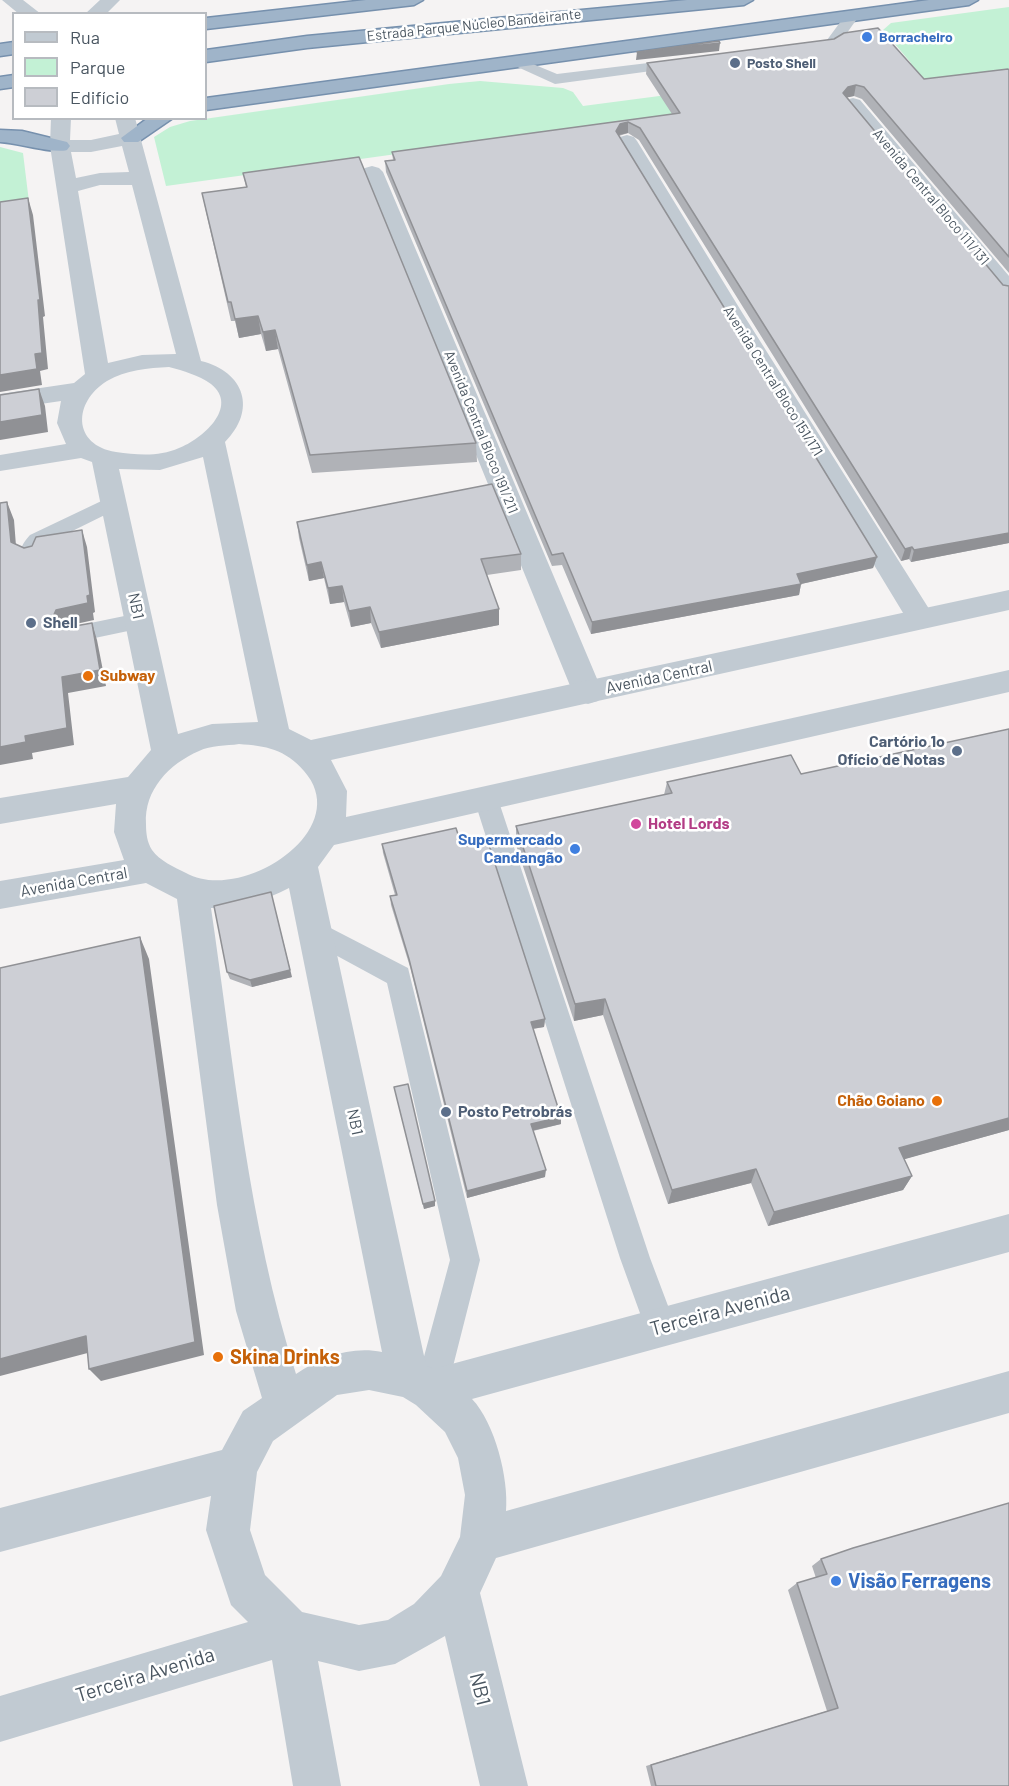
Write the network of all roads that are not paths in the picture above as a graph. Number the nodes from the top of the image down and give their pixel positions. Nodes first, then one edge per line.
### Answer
1 (11, 0) edge
2 (111, 0) edge
3 (414, 0) edge
4 (744, 0) edge
5 (969, 0) edge
6 (29, 12) edge
7 (96, 12) edge
8 (852, 16) junction
9 (207, 24) edge
10 (786, 50) edge
11 (207, 56) edge
12 (516, 62) junction
13 (693, 62) edge
14 (207, 104) edge
15 (853, 104) edge
16 (61, 120) edge
17 (156, 120) edge
18 (128, 128) edge
19 (0, 136) edge
20 (627, 141) dead end
21 (60, 146) junction
22 (372, 172) dead end
23 (142, 178) junction
24 (67, 187) junction
25 (1009, 290) edge
26 (190, 363) junction
27 (89, 383) junction
28 (0, 402) edge
29 (212, 441) junction
30 (95, 454) junction
31 (0, 463) edge
32 (114, 502) junction
33 (31, 556) edge
34 (1009, 600) edge
35 (921, 619) junction
36 (139, 621) junction
37 (71, 635) edge
38 (1009, 681) edge
39 (588, 693) junction
40 (276, 736) junction
41 (308, 753) junction
42 (167, 754) junction
43 (135, 788) junction
44 (486, 799) junction
45 (0, 811) edge
46 (326, 834) junction
47 (301, 865) junction
48 (149, 869) junction
49 (192, 891) junction
50 (0, 895) edge
51 (315, 932) junction
52 (1009, 1233) edge
53 (660, 1328) junction
54 (420, 1384) junction
55 (1009, 1392) edge
56 (285, 1405) junction
57 (236, 1468) junction
58 (0, 1530) edge
59 (482, 1540) junction
60 (457, 1592) junction
61 (290, 1632) junction
62 (0, 1719) edge
63 (317, 1786) edge
64 (504, 1786) edge

1 - 6 street
2 - 7 street
3 - 9 highway, Estrada Parque Núcleo Bandeirante
4 - 11 highway, Estrada Parque Núcleo Bandeirante
5 - 8 highway
8 - 10 lane
8 - 12 highway
12 - 13 lane
12 - 14 highway
15 - 25 street, Avenida Central Bloco 111/131
16 - 21 street
17 - 18 highway
18 - 21 street
18 - 23 street
19 - 21 highway
20 - 35 street, Avenida Central Bloco 151/171
21 - 24 street
22 - 39 street, Avenida Central Bloco 191/211
23 - 24 street
23 - 26 street
24 - 27 street
26 - 27 street
26 - 29 street
27 - 28 street
27 - 30 street
29 - 30 street
29 - 40 street
30 - 31 street
30 - 32 street, NB1
32 - 33 lane
32 - 36 street, NB1
34 - 35 street, Avenida Central
35 - 39 street, Avenida Central
36 - 37 lane
36 - 42 street, NB1
38 - 44 street
39 - 41 street, Avenida Central
40 - 41 street
40 - 42 street
41 - 46 street
42 - 43 street
43 - 45 street
43 - 48 street
44 - 46 street
44 - 53 lane
46 - 47 street
47 - 49 street
47 - 51 street, NB1
48 - 49 street
48 - 50 street, Avenida Central
49 - 56 street
51 - 54 street, NB1
51 - 54 lane
52 - 53 street, Terceira Avenida
53 - 54 street, Terceira Avenida
54 - 56 street
54 - 59 street
55 - 59 street
56 - 57 street
57 - 58 street
57 - 61 street
59 - 60 street
60 - 61 street
60 - 64 street, NB1
61 - 62 street, Terceira Avenida
61 - 63 street

